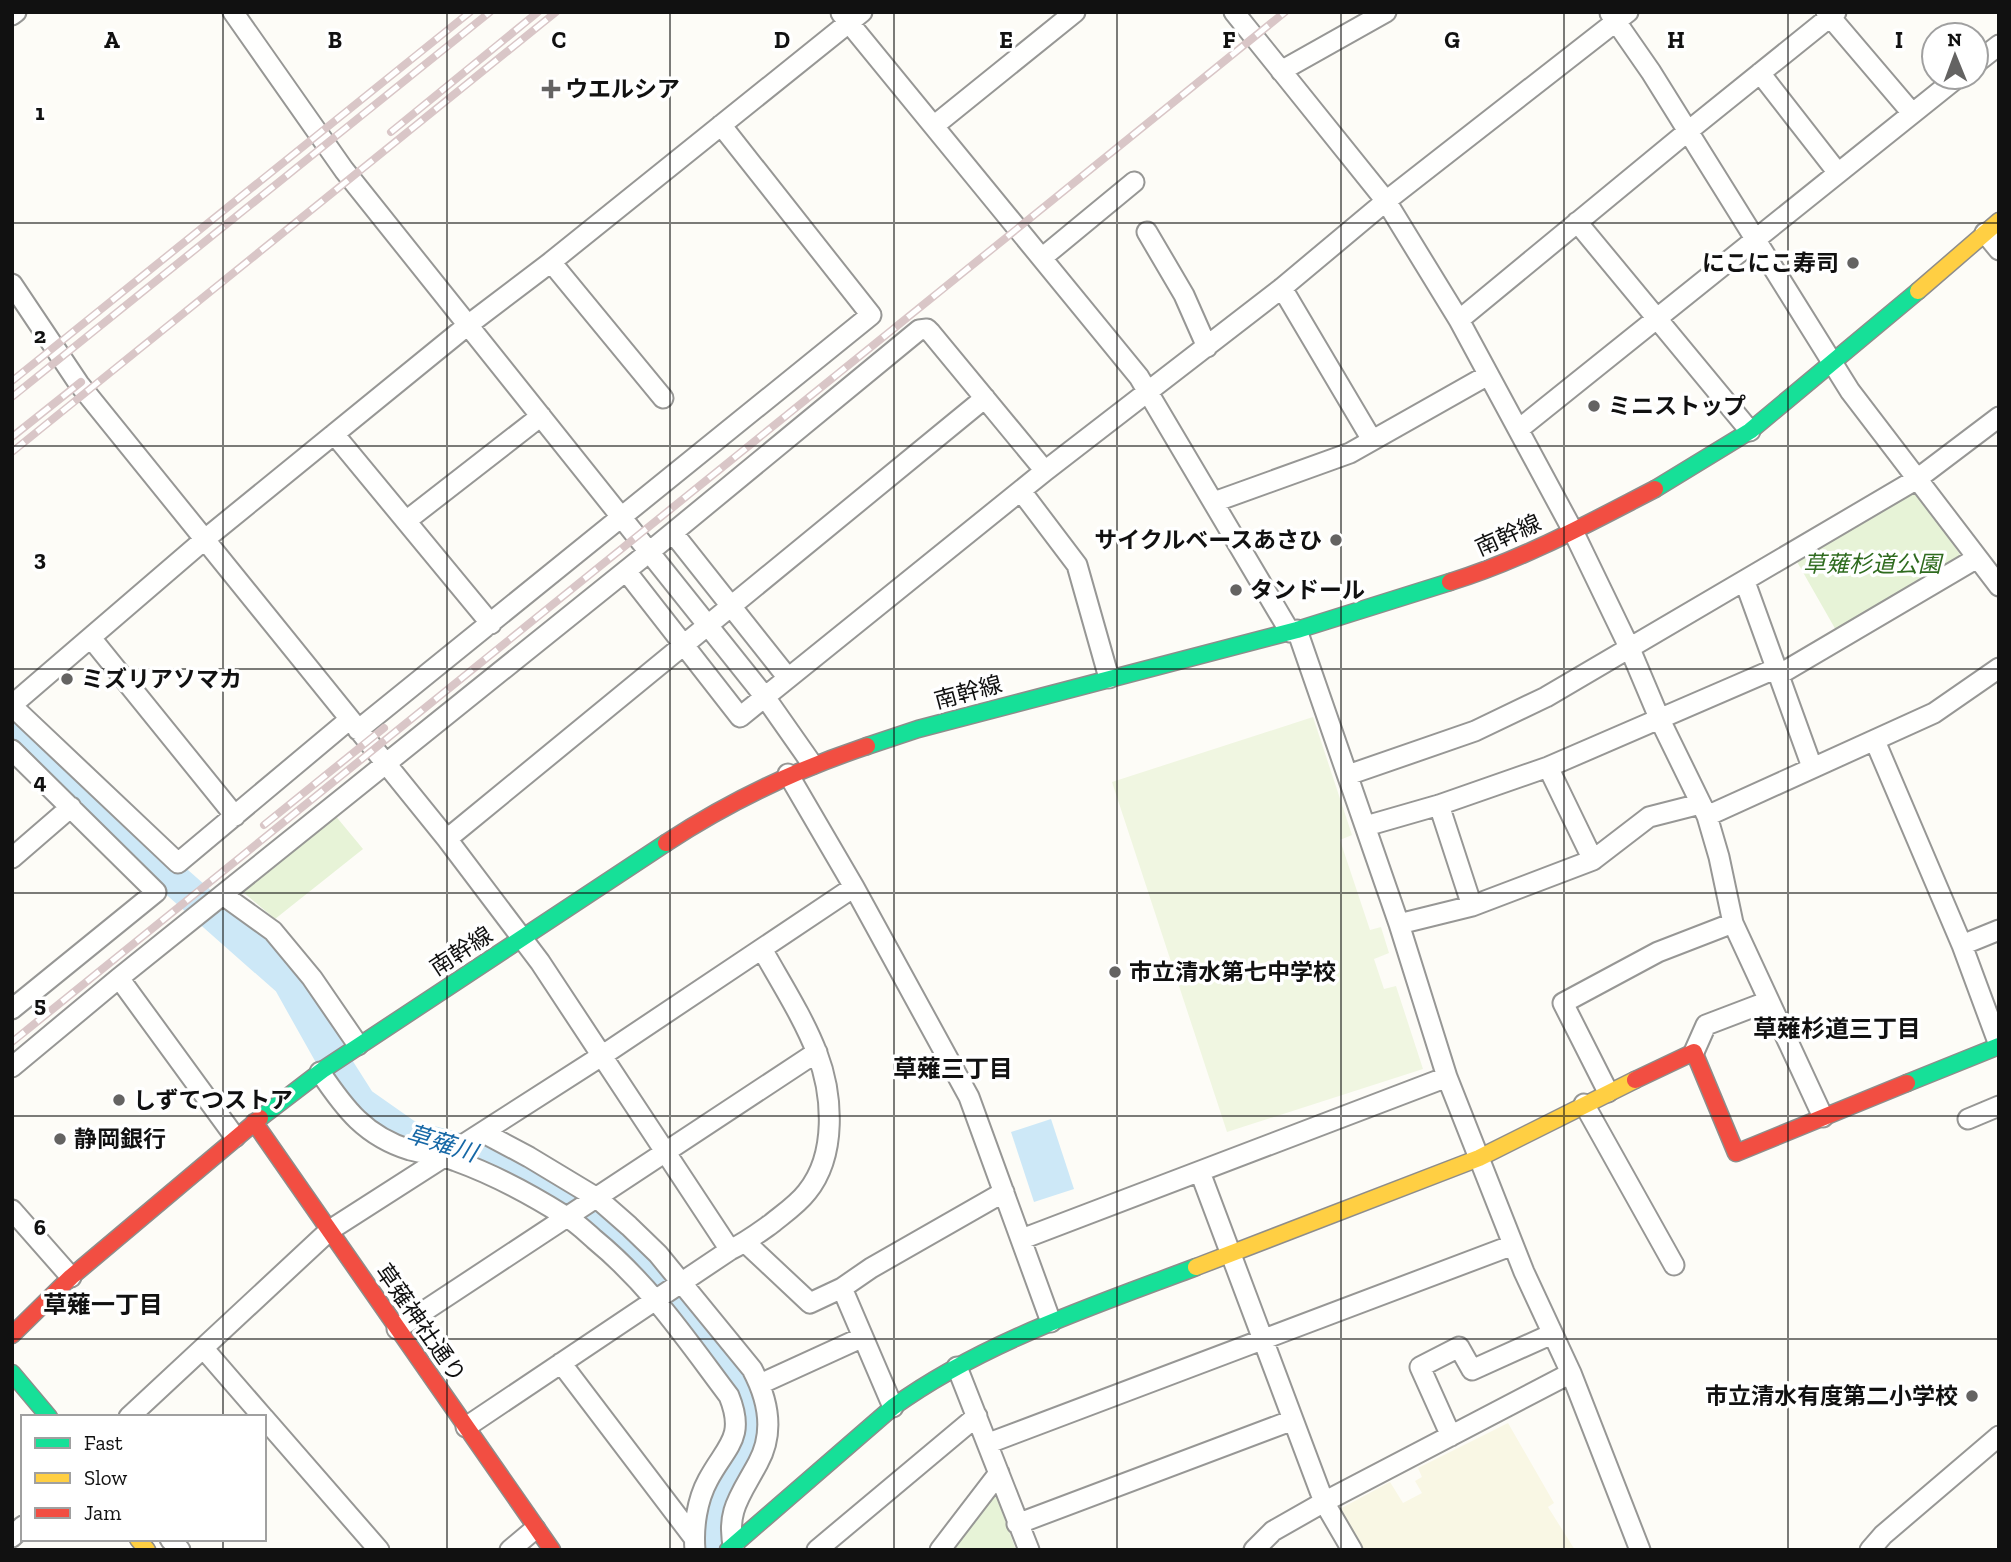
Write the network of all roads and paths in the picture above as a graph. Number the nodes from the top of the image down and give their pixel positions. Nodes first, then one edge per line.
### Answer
1 (233, 12) edge
2 (1234, 12) edge
3 (1386, 12) edge
4 (1070, 14) edge
5 (1831, 14) edge
6 (1618, 15) edge
7 (850, 16) edge
8 (1281, 71) junction
9 (1760, 73) junction
10 (1940, 91) edge
11 (1912, 113) junction
12 (721, 125) junction
13 (935, 125) junction
14 (1687, 132) junction
15 (1838, 173) junction
16 (1134, 182) dead end
17 (1386, 201) junction
18 (1577, 222) junction
19 (1992, 227) edge
20 (1147, 232) dead end
21 (1754, 240) junction
22 (1999, 250) edge
23 (1043, 257) junction
24 (551, 262) junction
25 (12, 284) edge
26 (1282, 288) junction
27 (1459, 320) junction
28 (1657, 320) junction
29 (468, 325) junction
30 (1207, 347) junction
31 (1833, 364) junction
32 (1488, 375) junction
33 (1148, 392) junction
34 (663, 398) dead end
35 (985, 398) junction
36 (541, 416) junction
37 (1999, 417) edge
38 (1518, 429) junction
39 (1750, 431) junction
40 (334, 434) junction
41 (1372, 440) junction
42 (1045, 471) junction
43 (1917, 479) junction
44 (1021, 491) junction
45 (1214, 502) junction
46 (622, 517) junction
47 (406, 521) junction
48 (1573, 531) junction
49 (673, 533) junction
50 (204, 540) junction
51 (648, 553) junction
52 (1990, 570) edge
53 (626, 571) junction
54 (1745, 582) junction
55 (731, 606) junction
56 (491, 624) junction
57 (707, 626) junction
58 (1293, 631) junction
59 (91, 638) junction
60 (684, 644) junction
61 (1630, 649) junction
62 (1999, 668) edge
63 (1779, 671) junction
64 (789, 678) junction
65 (1109, 678) junction
66 (765, 697) junction
67 (12, 706) edge
68 (1660, 720) junction
69 (354, 724) junction
70 (1875, 741) junction
71 (12, 750) edge
72 (387, 764) junction
73 (812, 764) junction
74 (1812, 766) junction
75 (1548, 767) junction
76 (788, 774) junction
77 (1348, 775) junction
78 (1439, 805) junction
79 (71, 807) junction
80 (1704, 810) junction
81 (234, 816) junction
82 (1366, 826) junction
83 (447, 839) junction
84 (12, 858) edge
85 (1593, 860) junction
86 (854, 887) junction
87 (221, 896) junction
88 (1472, 906) junction
89 (1733, 923) junction
90 (1399, 924) junction
91 (1999, 930) edge
92 (522, 939) junction
93 (1962, 945) junction
94 (762, 949) junction
95 (119, 978) junction
96 (1769, 1001) junction
97 (12, 1009) edge
98 (1999, 1046) edge
99 (352, 1049) junction
100 (817, 1052) junction
101 (1694, 1052) junction
102 (603, 1055) junction
103 (12, 1067) edge
104 (322, 1070) junction
105 (1447, 1077) junction
106 (1608, 1092) junction
107 (1584, 1104) junction
108 (1999, 1106) edge
109 (1823, 1117) junction
110 (1968, 1119) dead end
111 (254, 1122) junction
112 (484, 1133) junction
113 (235, 1137) junction
114 (666, 1152) junction
115 (445, 1157) junction
116 (1479, 1158) junction
117 (1200, 1172) junction
118 (1004, 1192) junction
119 (597, 1198) junction
120 (12, 1209) edge
121 (568, 1218) junction
122 (330, 1230) junction
123 (1022, 1238) junction
124 (1513, 1245) junction
125 (738, 1246) junction
126 (1231, 1252) junction
127 (1674, 1265) dead end
128 (71, 1276) junction
129 (683, 1283) junction
130 (842, 1289) junction
131 (657, 1300) junction
132 (1051, 1322) junction
133 (397, 1329) junction
134 (1552, 1334) junction
135 (12, 1335) edge
136 (863, 1337) junction
137 (1265, 1338) junction
138 (204, 1349) junction
139 (561, 1363) junction
140 (957, 1367) junction
141 (12, 1373) edge
142 (1571, 1373) junction
143 (760, 1384) junction
144 (892, 1407) junction
145 (45, 1415) edge
146 (131, 1415) edge
147 (262, 1415) edge
148 (977, 1416) junction
149 (266, 1419) edge
150 (1293, 1420) junction
151 (466, 1427) junction
152 (1451, 1436) junction
153 (1999, 1436) edge
154 (989, 1443) junction
155 (999, 1473) junction
156 (1325, 1502) junction
157 (1017, 1524) junction
158 (536, 1529) junction
159 (695, 1544) edge
160 (732, 1548) edge
161 (379, 1550) edge
162 (510, 1550) edge
163 (552, 1550) edge
164 (817, 1550) edge
165 (940, 1550) edge
166 (1029, 1550) edge
167 (1254, 1550) edge
168 (1353, 1550) edge
169 (1640, 1550) edge
170 (1870, 1550) edge

1 - 29 street
2 - 8 street
3 - 8 street
4 - 13 street
5 - 9 street
5 - 11 street
6 - 14 street
6 - 17 street
7 - 12 street
7 - 13 street
8 - 17 street
9 - 14 street
9 - 15 street
10 - 11 street
11 - 15 street
12 - 24 street
12 - 46 street
13 - 23 street
14 - 18 street
14 - 21 street
15 - 21 street
16 - 23 street
17 - 26 street
17 - 27 street
18 - 27 street
18 - 28 street
19 - 22 street
19 - 31 main road, 南幹線
20 - 30 street
21 - 28 street
21 - 31 street
23 - 33 street
24 - 29 street
24 - 34 street
25 - 50 street
26 - 30 street
26 - 41 street
27 - 32 street
28 - 38 street
28 - 39 street
29 - 36 street
29 - 40 street
30 - 33 street
31 - 39 main road, 南幹線
31 - 43 street
32 - 38 street
32 - 41 street
33 - 42 street
33 - 45 street
35 - 42 street
35 - 49 street
35 - 55 street
36 - 46 street
36 - 47 street
37 - 43 street
38 - 48 street
39 - 48 main road, 南幹線
40 - 47 street
40 - 50 street
41 - 45 street
42 - 44 street
43 - 52 street
43 - 54 street
44 - 64 street
44 - 65 street
45 - 58 street
46 - 51 street
46 - 56 street
47 - 56 street
48 - 58 main road, 南幹線
48 - 61 street
49 - 51 street
49 - 55 street
50 - 59 street
50 - 69 street
51 - 53 street
51 - 57 street
52 - 63 street
53 - 60 street
53 - 72 street
54 - 61 street
54 - 63 street
55 - 57 street
55 - 64 street
56 - 69 street
57 - 60 street
57 - 66 street
58 - 65 main road, 南幹線
58 - 77 street
59 - 67 street
59 - 81 street
60 - 66 street
60 - 83 street
61 - 68 street
61 - 77 street
62 - 70 street
63 - 68 street
63 - 74 street
64 - 66 street
65 - 73 main road, 南幹線
66 - 73 street
67 - 81 street
68 - 75 street
68 - 80 street
69 - 72 street
69 - 81 street
70 - 74 street
70 - 93 street
71 - 79 street
72 - 83 street
72 - 87 street
73 - 76 main road, 南幹線
74 - 80 street
75 - 78 street
75 - 85 street
76 - 86 street
76 - 92 main road, 南幹線
77 - 82 street
78 - 82 street
78 - 88 street
79 - 84 street
79 - 97 street
80 - 85 street
80 - 89 street
82 - 90 street
83 - 92 street
85 - 88 street
86 - 94 street
86 - 118 street
87 - 95 street
87 - 99 street
88 - 90 street
89 - 96 street
89 - 106 street
90 - 105 street
91 - 93 street
92 - 99 main road, 南幹線
92 - 102 street
93 - 98 street
94 - 100 street
94 - 102 street
95 - 103 street
95 - 113 street
96 - 101 street
96 - 109 street
98 - 109 main road
99 - 104 main road, 南幹線
100 - 114 street
100 - 125 street
101 - 106 main road
101 - 109 main road
102 - 112 street
102 - 114 street
104 - 111 main road, 南幹線
104 - 115 street
105 - 116 street
105 - 117 street
106 - 107 main road
107 - 116 main road
107 - 127 street
108 - 110 street
111 - 113 main road, 南幹線
111 - 122 main road, 草薙神社通り
112 - 115 street
112 - 119 street
113 - 128 main road, 南幹線
114 - 119 street
114 - 125 street
115 - 121 street
115 - 122 street
116 - 124 street
116 - 126 main road
117 - 123 street
117 - 126 street
118 - 123 street
118 - 130 street
119 - 121 street
119 - 129 street
120 - 128 street
121 - 131 street
121 - 133 street
122 - 133 main road, 草薙神社通り
122 - 138 street
123 - 132 street
124 - 134 street
124 - 137 street
125 - 129 street
125 - 130 street
126 - 132 main road
126 - 137 street
128 - 135 main road, 南幹線
129 - 131 street
129 - 143 street
130 - 136 street
131 - 139 street
131 - 159 street
132 - 140 main road
133 - 151 main road, 草薙神社通り
134 - 142 street
134 - 152 street
136 - 143 street
136 - 144 street
137 - 150 street
137 - 154 street
138 - 146 street
138 - 147 street
139 - 151 street
139 - 159 street
140 - 144 main road
140 - 148 street
141 - 145 main road
142 - 152 street
142 - 169 street
143 - 160 street
144 - 160 main road
148 - 154 street
148 - 164 street
149 - 161 street
150 - 156 street
150 - 157 street
151 - 158 main road, 草薙神社通り
152 - 156 street
153 - 170 street
154 - 155 street
155 - 157 street
155 - 165 street
156 - 167 street
156 - 168 street
157 - 166 street
158 - 162 street
158 - 163 main road, 草薙神社通り

